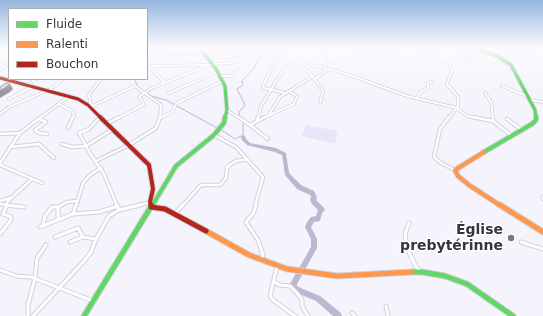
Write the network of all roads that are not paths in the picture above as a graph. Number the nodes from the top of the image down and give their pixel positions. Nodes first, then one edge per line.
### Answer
1 (288, 62) edge
2 (274, 63) edge
3 (290, 63) edge
4 (327, 63) edge
5 (449, 63) edge
6 (508, 63) edge
7 (229, 64) joint
8 (211, 65) junction
9 (239, 65) joint
10 (6, 66) edge
11 (148, 66) edge
12 (324, 68) junction
13 (328, 69) junction
14 (0, 70) edge
15 (305, 70) junction
16 (219, 74) junction
17 (313, 76) junction
18 (0, 78) edge
19 (316, 79) junction
20 (35, 80) edge
21 (62, 80) edge
22 (100, 80) edge
23 (223, 81) junction
24 (15, 82) junction
25 (431, 82) dead end
26 (165, 83) junction
27 (10, 85) edge
28 (30, 86) junction
29 (502, 86) dead end
30 (271, 90) junction
31 (47, 91) junction
32 (288, 91) junction
33 (146, 92) junction
34 (169, 93) dead end
35 (285, 93) junction
36 (485, 93) dead end
37 (69, 96) junction
38 (527, 96) junction
39 (8, 99) dead end
40 (417, 99) junction
41 (529, 100) junction
42 (543, 102) edge
43 (320, 103) dead end
44 (58, 104) junction
45 (91, 106) junction
46 (457, 108) junction
47 (227, 110) junction
48 (0, 114) edge
49 (270, 114) junction
50 (101, 116) junction
51 (160, 118) junction
52 (39, 119) junction
53 (507, 119) dead end
54 (257, 120) junction
55 (493, 121) junction
56 (108, 123) junction
57 (250, 125) junction
58 (68, 128) dead end
59 (113, 129) junction
60 (522, 130) junction
61 (20, 133) junction
62 (0, 134) edge
63 (47, 134) dead end
64 (214, 135) junction
65 (512, 136) junction
66 (268, 139) dead end
67 (62, 144) dead end
68 (130, 145) junction
69 (86, 146) junction
70 (10, 147) junction
71 (54, 158) dead end
72 (249, 159) junction
73 (96, 161) junction
74 (0, 164) edge
75 (101, 168) junction
76 (455, 170) junction
77 (32, 179) junction
78 (42, 183) dead end
79 (10, 198) junction
80 (78, 201) junction
81 (150, 202) junction
82 (0, 203) edge
83 (5, 206) junction
84 (24, 207) dead end
85 (58, 207) junction
86 (151, 207) junction
87 (119, 208) junction
88 (73, 214) junction
89 (174, 214) junction
90 (58, 219) junction
91 (409, 223) dead end
92 (543, 232) edge
93 (0, 234) edge
94 (55, 237) dead end
95 (83, 237) junction
96 (96, 239) junction
97 (70, 242) dead end
98 (521, 242) dead end
99 (46, 246) dead end
100 (543, 249) edge
101 (261, 260) junction
102 (277, 266) junction
103 (0, 270) edge
104 (422, 272) junction
105 (35, 278) junction
106 (274, 282) junction
107 (60, 289) junction
108 (93, 301) junction
109 (386, 306) dead end
110 (28, 316) edge
111 (33, 316) edge
112 (84, 316) edge
113 (295, 316) edge
114 (308, 316) edge
115 (388, 316) edge
116 (513, 316) edge

1 - 30 street
2 - 30 street
3 - 15 street
4 - 12 street
5 - 46 street
6 - 38 street
7 - 8 street
7 - 9 street
8 - 11 street
8 - 16 street
8 - 26 street
9 - 16 street
10 - 14 street
11 - 26 street
12 - 13 street
12 - 15 street
13 - 19 street
13 - 40 street
15 - 17 street
16 - 23 street
16 - 34 street
17 - 19 street
17 - 32 street
18 - 24 street
19 - 43 street
20 - 28 street
21 - 31 street
22 - 45 street
23 - 47 street
23 - 51 street
24 - 27 street
24 - 28 street
25 - 40 street
26 - 33 street
28 - 31 street
28 - 39 street
29 - 38 street
30 - 35 street
30 - 54 street
31 - 37 street
31 - 48 street
32 - 35 street
32 - 49 street
33 - 45 street
33 - 51 street
33 - 56 street
35 - 49 street
36 - 55 street
37 - 44 street
37 - 45 street
38 - 41 street
40 - 46 street
41 - 42 street
41 - 60 street
44 - 52 street
44 - 58 street
45 - 50 street
46 - 55 street
46 - 76 street
47 - 57 street
47 - 64 street
49 - 54 street
50 - 56 street
50 - 69 street
51 - 68 street
52 - 61 street
52 - 63 street
53 - 60 street
54 - 57 street
55 - 65 street
56 - 59 street
57 - 66 street
59 - 68 street
59 - 69 street
60 - 65 street
61 - 62 street
61 - 70 street
64 - 72 street
64 - 86 street
65 - 76 street
67 - 69 street
68 - 73 street
68 - 81 street
69 - 73 street
70 - 71 street
70 - 74 street
72 - 89 street
72 - 101 street
73 - 75 street
74 - 77 street
75 - 80 street
75 - 87 street
76 - 92 street
77 - 78 street
77 - 79 street
79 - 82 street
79 - 83 street
80 - 85 street
80 - 88 street
81 - 86 street
81 - 87 street
82 - 83 street
83 - 84 street
83 - 93 street
85 - 90 street
85 - 90 street
86 - 89 street
86 - 108 street
87 - 88 street
87 - 96 street
88 - 90 street
89 - 101 street
91 - 104 street
94 - 95 street
95 - 96 street
95 - 97 street
96 - 107 street
98 - 100 street
99 - 105 street
101 - 102 street
102 - 104 street
102 - 106 street
103 - 105 street
104 - 116 street
105 - 107 street
105 - 110 street
106 - 113 street
106 - 114 street
107 - 108 street
107 - 111 street
108 - 112 street
109 - 115 street

